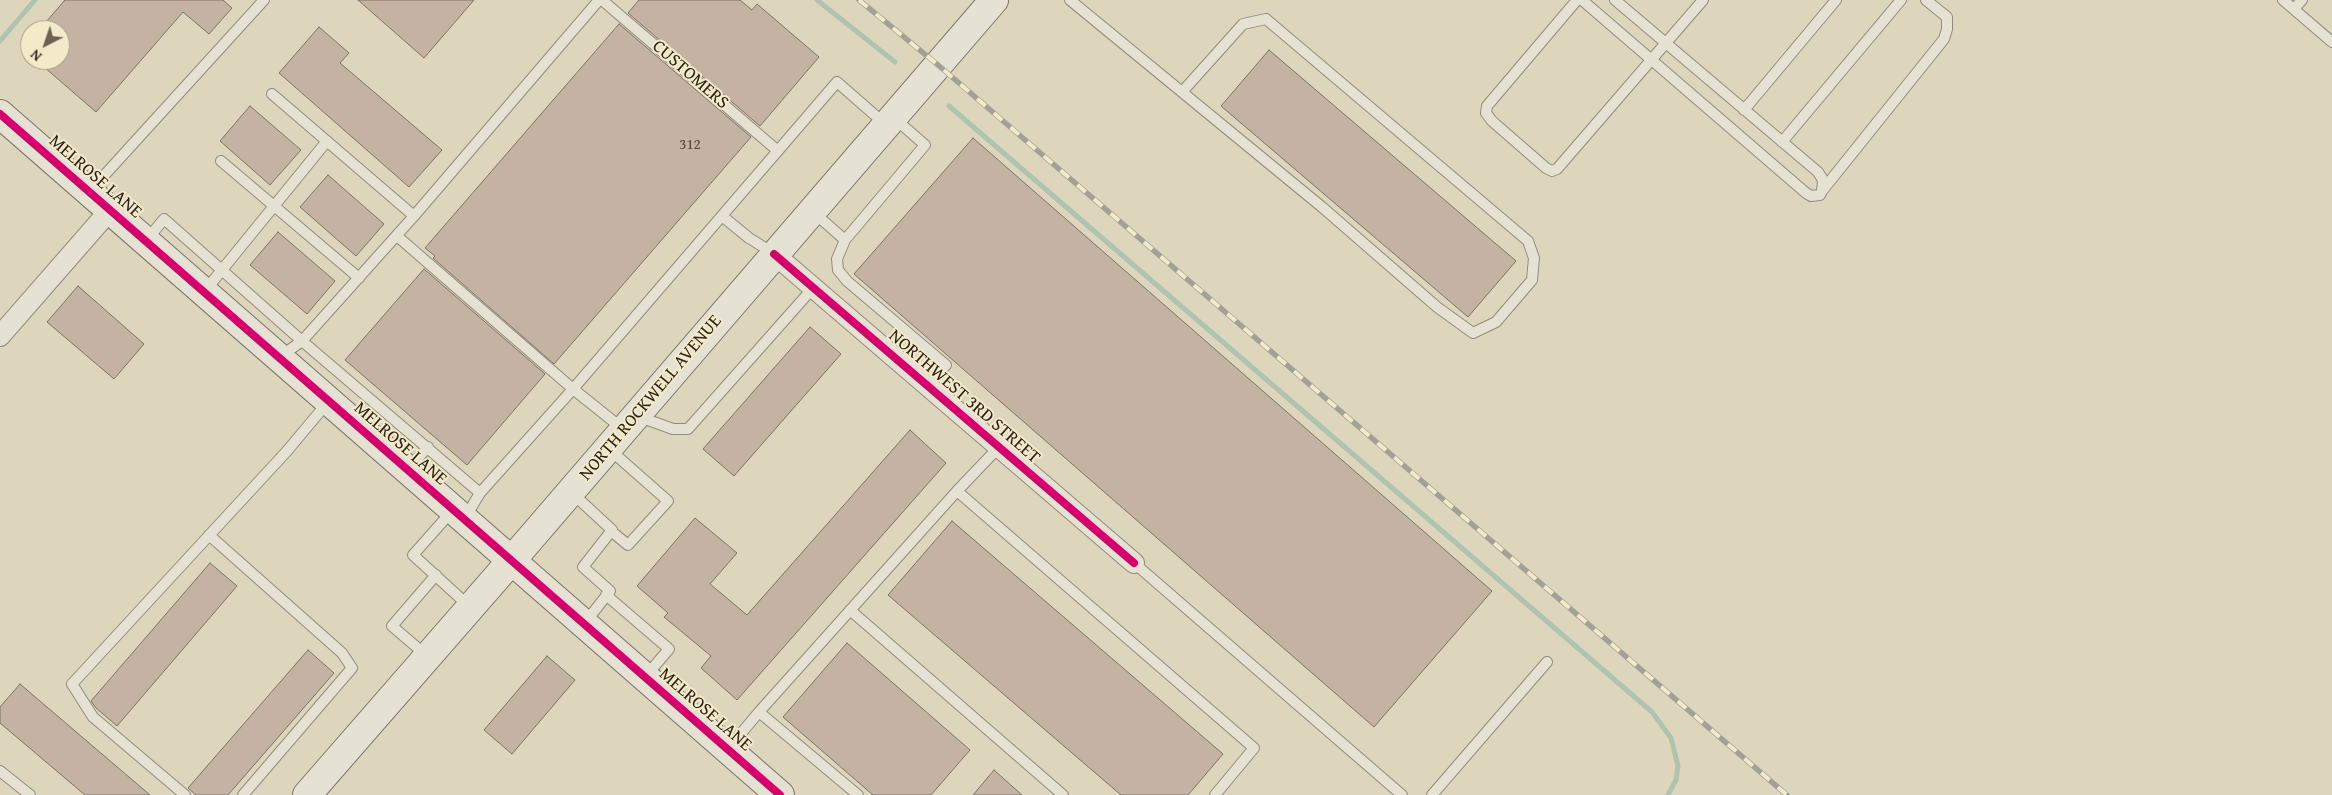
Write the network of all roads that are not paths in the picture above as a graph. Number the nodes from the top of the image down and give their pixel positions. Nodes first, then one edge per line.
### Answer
1 (264, 0) edge
2 (601, 0) edge
3 (994, 0) edge
4 (1070, 0) edge
5 (1577, 0) edge
6 (1582, 0) edge
7 (1615, 0) edge
8 (1704, 0) edge
9 (1836, 0) edge
10 (1902, 0) edge
11 (1926, 0) edge
12 (2283, 0) edge
13 (2302, 0) edge
14 (2294, 9) junction
15 (2332, 42) edge
16 (1666, 43) junction
17 (1652, 59) junction
18 (1182, 92) junction
19 (272, 94) dead end
20 (1744, 110) junction
21 (0, 114) edge
22 (889, 120) junction
23 (327, 141) junction
24 (1782, 142) junction
25 (778, 151) junction
26 (220, 161) dead end
27 (1822, 191) junction
28 (90, 192) junction
29 (274, 207) junction
30 (110, 210) junction
31 (812, 210) junction
32 (414, 216) junction
33 (722, 216) junction
34 (397, 236) junction
35 (845, 240) junction
36 (146, 242) junction
37 (774, 254) junction
38 (223, 269) junction
39 (359, 278) junction
40 (813, 288) junction
41 (203, 292) junction
42 (0, 336) edge
43 (302, 341) junction
44 (278, 358) junction
45 (928, 386) junction
46 (573, 389) junction
47 (328, 402) junction
48 (623, 431) junction
49 (428, 447) junction
50 (999, 447) junction
51 (407, 470) junction
52 (957, 490) junction
53 (571, 492) junction
54 (480, 493) junction
55 (459, 514) junction
56 (611, 531) junction
57 (209, 535) junction
58 (512, 561) junction
59 (1134, 563) joint
60 (436, 575) junction
61 (606, 595) junction
62 (471, 607) junction
63 (850, 610) junction
64 (583, 624) junction
65 (428, 657) junction
66 (1547, 662) dead end
67 (645, 678) junction
68 (759, 712) junction
69 (727, 749) junction
70 (0, 770) edge
71 (30, 795) edge
72 (185, 795) edge
73 (243, 795) edge
74 (307, 795) edge
75 (780, 795) edge
76 (858, 795) edge
77 (1063, 795) edge
78 (1215, 795) edge
79 (1402, 795) edge
80 (1432, 795) edge

1 - 28 lane
2 - 25 lane, CUSTOMERS
2 - 32 lane
3 - 22 street, NORTH ROCKWELL AVENUE
4 - 18 lane
5 - 17 lane
6 - 17 lane
7 - 16 lane
8 - 16 lane
9 - 20 lane
10 - 24 lane
11 - 27 lane
12 - 14 lane
13 - 14 lane
14 - 15 lane
16 - 17 lane
16 - 20 lane
17 - 27 lane
18 - 18 lane
19 - 23 lane
20 - 24 lane
21 - 28 street, MELROSE LANE
22 - 25 lane
22 - 31 street, NORTH ROCKWELL AVENUE
22 - 35 lane
23 - 29 lane
23 - 32 lane
24 - 27 lane
25 - 33 lane
26 - 29 lane
28 - 30 street, MELROSE LANE
29 - 38 lane
29 - 39 lane
30 - 36 street, MELROSE LANE
30 - 42 street
31 - 35 lane
31 - 37 street, NORTH ROCKWELL AVENUE
32 - 34 lane
33 - 37 lane
33 - 46 lane
34 - 39 lane
34 - 46 lane
35 - 45 lane
36 - 38 lane
36 - 41 street, MELROSE LANE
37 - 40 street, NORTHWEST 3RD STREET
37 - 48 street, NORTH ROCKWELL AVENUE
38 - 41 lane
38 - 43 lane
39 - 43 lane
40 - 45 street, NORTHWEST 3RD STREET
40 - 48 lane
41 - 44 street, MELROSE LANE
43 - 44 lane
43 - 49 lane
44 - 47 street, MELROSE LANE
45 - 50 street, NORTHWEST 3RD STREET
46 - 48 lane
46 - 54 lane
47 - 51 street, MELROSE LANE
47 - 57 lane
48 - 53 street, NORTH ROCKWELL AVENUE
48 - 56 lane
49 - 51 lane
49 - 54 lane
50 - 52 lane
50 - 59 street, NORTHWEST 3RD STREET
51 - 55 street, MELROSE LANE
52 - 63 lane
52 - 78 lane
53 - 56 lane
53 - 58 street, NORTH ROCKWELL AVENUE
54 - 55 lane
55 - 58 street, MELROSE LANE
55 - 60 lane
56 - 61 lane
57 - 72 lane
57 - 73 lane
58 - 62 street, NORTH ROCKWELL AVENUE
58 - 64 street, MELROSE LANE
59 - 79 lane
60 - 62 lane
60 - 65 lane
61 - 64 lane
61 - 67 lane
62 - 65 street, NORTH ROCKWELL AVENUE
63 - 68 lane
63 - 77 lane
64 - 67 street, MELROSE LANE
65 - 74 street, NORTH ROCKWELL AVENUE
66 - 80 lane
67 - 69 street, MELROSE LANE
68 - 69 lane
68 - 76 lane
69 - 75 street, MELROSE LANE
70 - 71 lane

